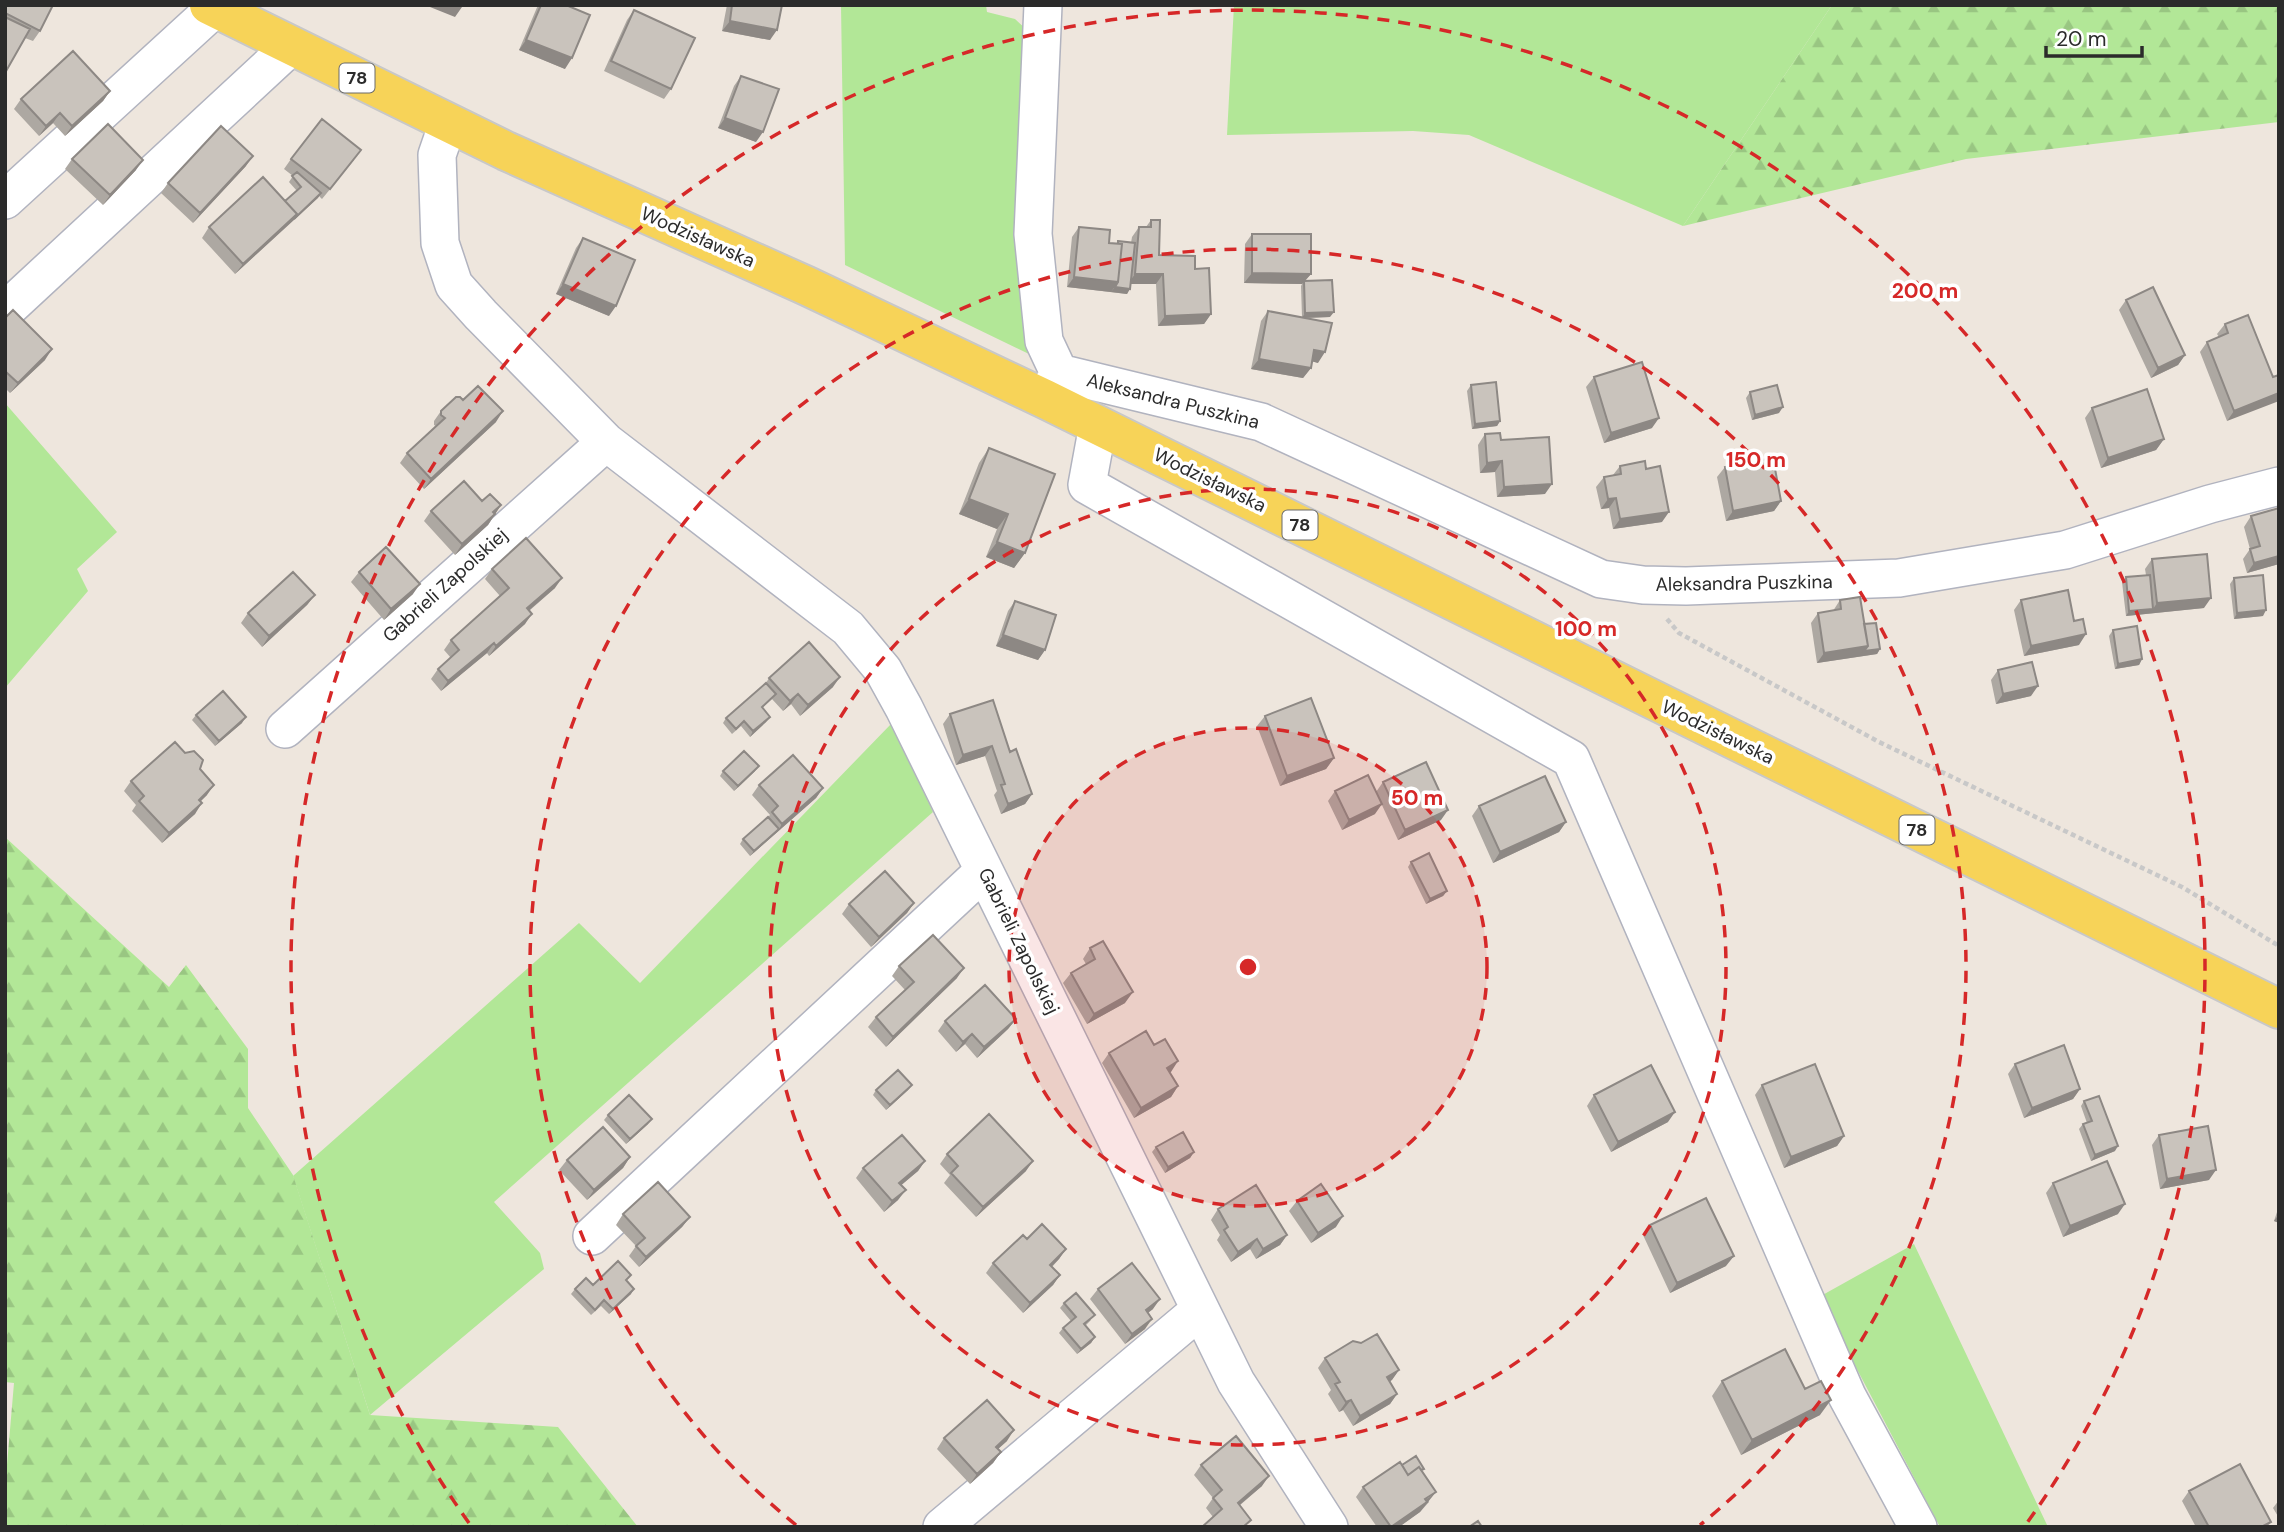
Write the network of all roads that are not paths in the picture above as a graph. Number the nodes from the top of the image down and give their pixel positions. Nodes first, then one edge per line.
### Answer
1 (1043, 5) edge
2 (212, 7) edge
3 (291, 46) junction
4 (448, 123) junction
5 (5, 200) edge
6 (5, 312) edge
7 (1052, 386) junction
8 (1098, 425) junction
9 (606, 442) junction
10 (2279, 486) edge
11 (285, 729) dead end
12 (984, 871) junction
13 (2279, 1009) edge
14 (592, 1236) dead end
15 (1200, 1310) junction
16 (942, 1527) edge
17 (1329, 1527) edge
18 (1918, 1527) edge

1 - 7 street
2 - 3 main road, Wodzisławska / 78
2 - 5 street
3 - 4 main road, Wodzisławska / 78
3 - 6 street
4 - 7 main road, Wodzisławska / 78
4 - 9 street, Gabrieli Zapolskiej
7 - 8 main road, Wodzisławska / 78
7 - 10 street, Aleksandra Puszkina
8 - 13 main road, Wodzisławska / 78
8 - 18 street
9 - 11 street, Gabrieli Zapolskiej
9 - 12 street, Gabrieli Zapolskiej
12 - 14 street
12 - 15 street, Gabrieli Zapolskiej
15 - 16 street
15 - 17 street, Gabrieli Zapolskiej

